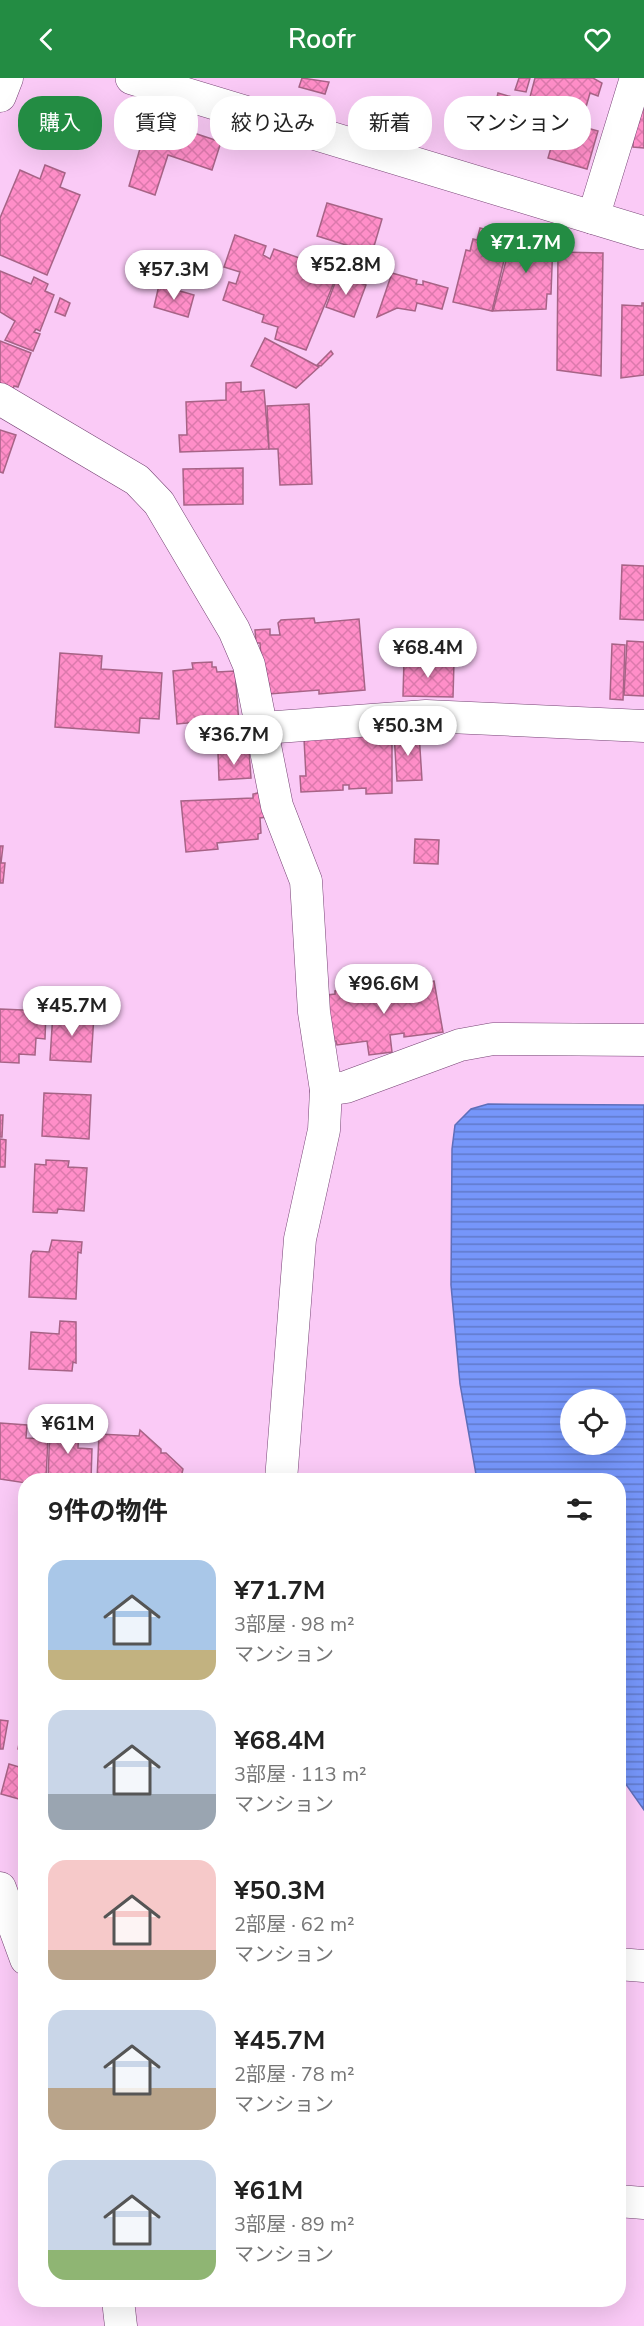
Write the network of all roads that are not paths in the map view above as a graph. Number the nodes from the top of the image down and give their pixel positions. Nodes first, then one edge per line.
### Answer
1 (8, 78) edge
2 (132, 78) edge
3 (636, 78) edge
4 (0, 96) edge
5 (594, 218) junction
6 (644, 233) edge
7 (0, 399) edge
8 (644, 726) edge
9 (263, 728) junction
10 (644, 1040) edge
11 (326, 1090) junction
12 (282, 1473) edge
13 (0, 1888) edge
14 (18, 1937) edge
15 (626, 1965) edge
16 (644, 1966) edge
17 (626, 2202) edge
18 (644, 2203) edge
19 (119, 2307) edge
20 (121, 2326) edge

1 - 4 street
2 - 5 street
3 - 5 street
5 - 6 street
7 - 9 street
8 - 9 street
9 - 11 street
10 - 11 street
11 - 12 street
13 - 14 street
15 - 16 street
17 - 18 street
19 - 20 street

